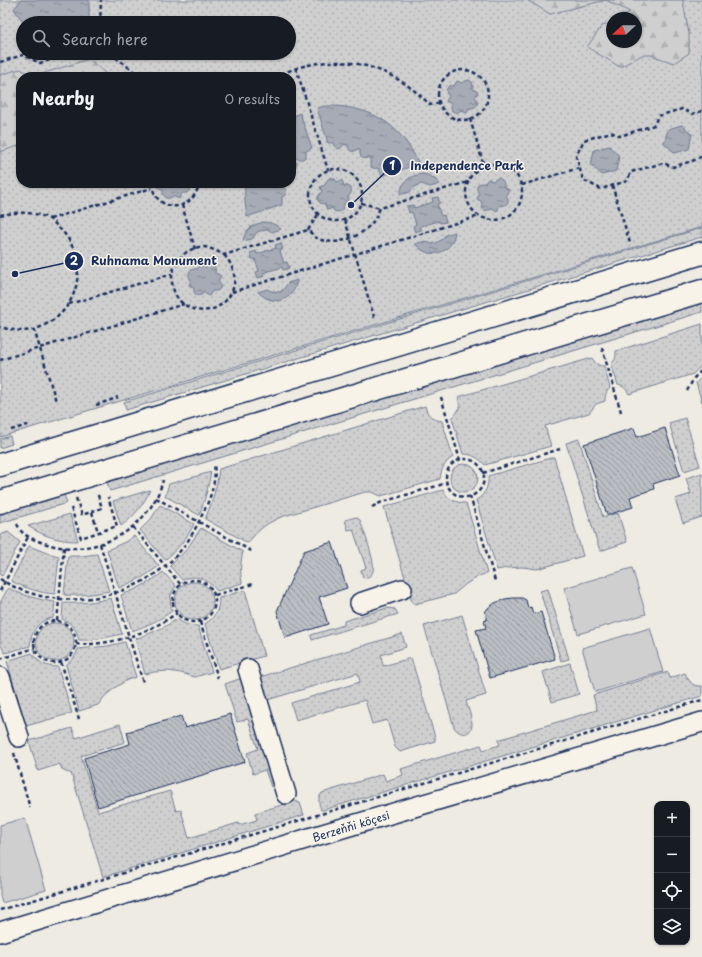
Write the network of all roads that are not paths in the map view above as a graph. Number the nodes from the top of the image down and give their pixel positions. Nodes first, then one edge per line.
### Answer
1 (702, 253) edge
2 (702, 290) edge
3 (0, 465) edge
4 (0, 502) edge
5 (402, 589) dead end
6 (360, 603) dead end
7 (248, 669) dead end
8 (0, 677) edge
9 (702, 722) edge
10 (15, 742) road end
11 (286, 794) dead end
12 (0, 932) edge

1 - 3 main road
2 - 4 main road
5 - 6 street
7 - 11 street
8 - 10 street
9 - 12 street, Berzeňňi köçesi

